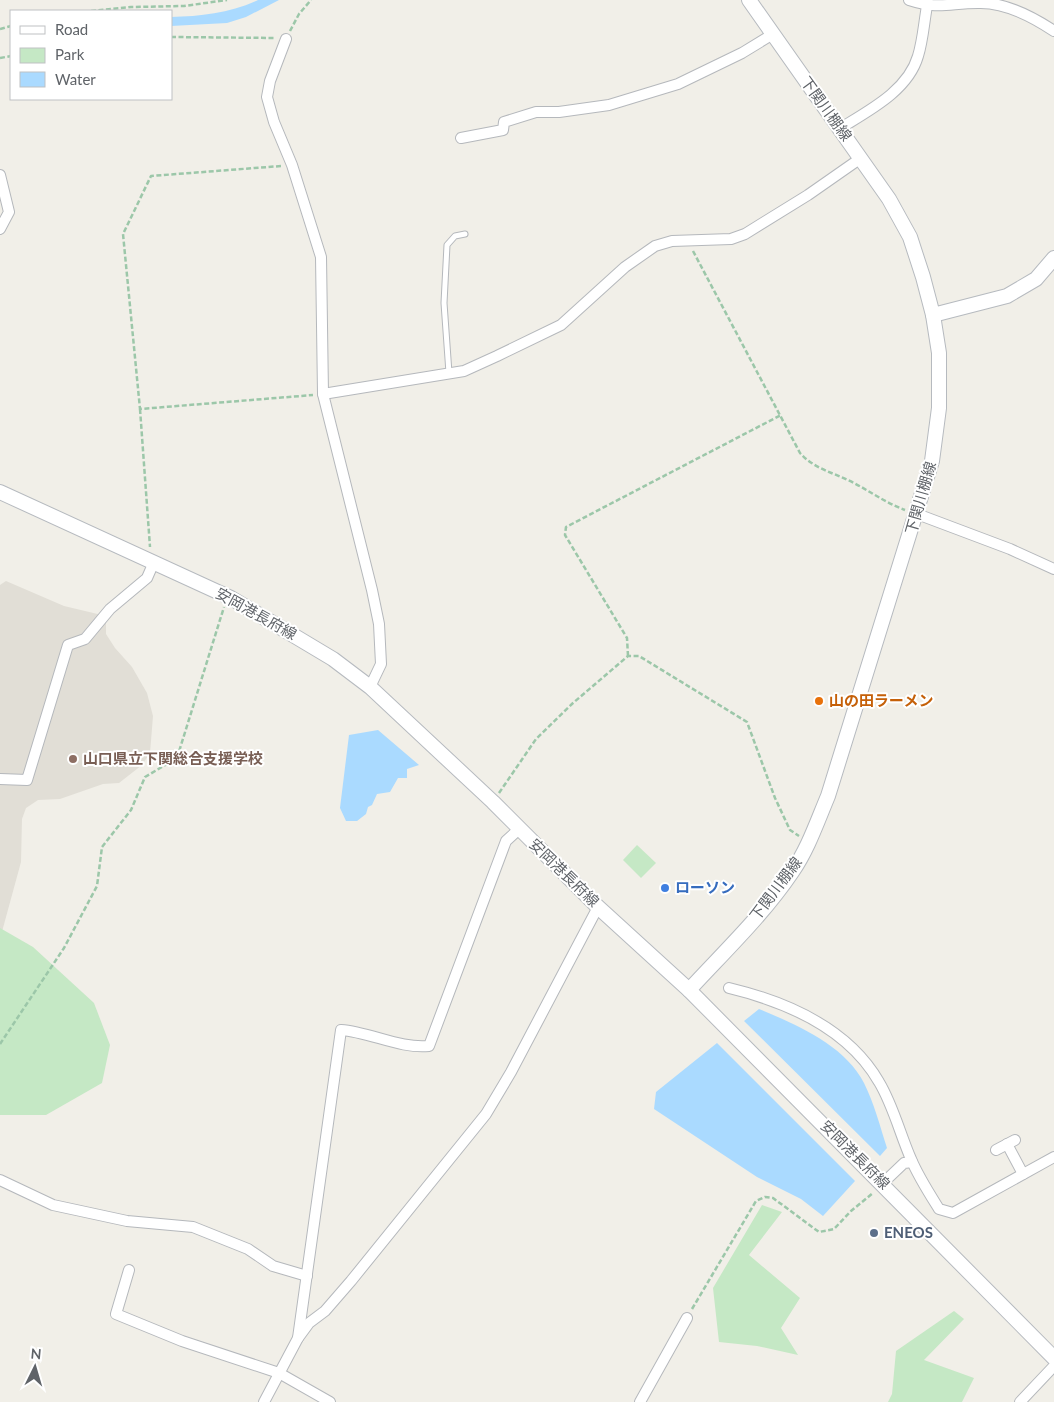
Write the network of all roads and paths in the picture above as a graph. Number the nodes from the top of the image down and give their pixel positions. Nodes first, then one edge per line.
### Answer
1 (227, 0) edge
2 (311, 0) edge
3 (749, 0) edge
4 (909, 0) edge
5 (927, 6) junction
6 (101, 10) edge
7 (1054, 31) edge
8 (773, 34) junction
9 (172, 37) edge
10 (286, 39) junction
11 (839, 129) junction
12 (461, 138) dead end
13 (861, 158) junction
14 (292, 165) junction
15 (0, 175) edge
16 (0, 230) edge
17 (465, 234) dead end
18 (691, 239) junction
19 (1054, 258) edge
20 (933, 315) junction
21 (449, 373) junction
22 (323, 394) junction
23 (140, 409) junction
24 (781, 415) junction
25 (0, 492) edge
26 (917, 514) junction
27 (151, 561) junction
28 (1054, 569) edge
29 (231, 598) junction
30 (628, 656) junction
31 (370, 687) junction
32 (0, 779) edge
33 (493, 802) junction
34 (520, 829) junction
35 (809, 841) junction
36 (598, 906) junction
37 (729, 988) dead end
38 (689, 990) junction
39 (0, 1044) edge
40 (996, 1150) dead end
41 (1054, 1157) edge
42 (912, 1162) junction
43 (1023, 1174) junction
44 (0, 1180) edge
45 (883, 1183) junction
46 (129, 1270) dead end
47 (307, 1276) junction
48 (687, 1318) joint
49 (298, 1338) junction
50 (1054, 1358) edge
51 (1054, 1366) edge
52 (279, 1373) junction
53 (264, 1402) edge
54 (330, 1402) edge
55 (640, 1402) edge
56 (1020, 1402) edge

1 - 6 path
2 - 10 path
3 - 8 main road, 下関川棚線
4 - 5 street
5 - 7 street
5 - 11 street
8 - 11 main road, 下関川棚線
8 - 12 street
9 - 10 path
10 - 14 street
11 - 13 main road, 下関川棚線
13 - 18 street
13 - 20 main road, 下関川棚線
14 - 22 street
14 - 23 path
15 - 16 street
17 - 21 lane
18 - 21 street
18 - 24 path
19 - 20 main road
20 - 26 main road, 下関川棚線
21 - 22 street
22 - 23 path
22 - 31 street
23 - 27 path
24 - 26 path
24 - 30 path
25 - 27 main road, 安岡港長府線
26 - 28 street
26 - 35 main road, 下関川棚線
27 - 29 main road, 安岡港長府線
27 - 32 street
29 - 31 main road, 安岡港長府線
29 - 39 path
30 - 33 path
30 - 35 path
31 - 33 main road, 安岡港長府線
33 - 34 main road, 安岡港長府線
34 - 36 main road, 安岡港長府線
34 - 47 street
35 - 38 main road, 下関川棚線
36 - 38 main road, 安岡港長府線
36 - 49 street
37 - 42 street
38 - 45 main road, 安岡港長府線
40 - 43 street
41 - 43 street
42 - 43 street
42 - 45 street
44 - 47 street
45 - 48 path
45 - 50 main road, 安岡港長府線
46 - 52 street
47 - 49 street
48 - 55 street
49 - 52 street
51 - 56 street
52 - 53 street
52 - 54 street

